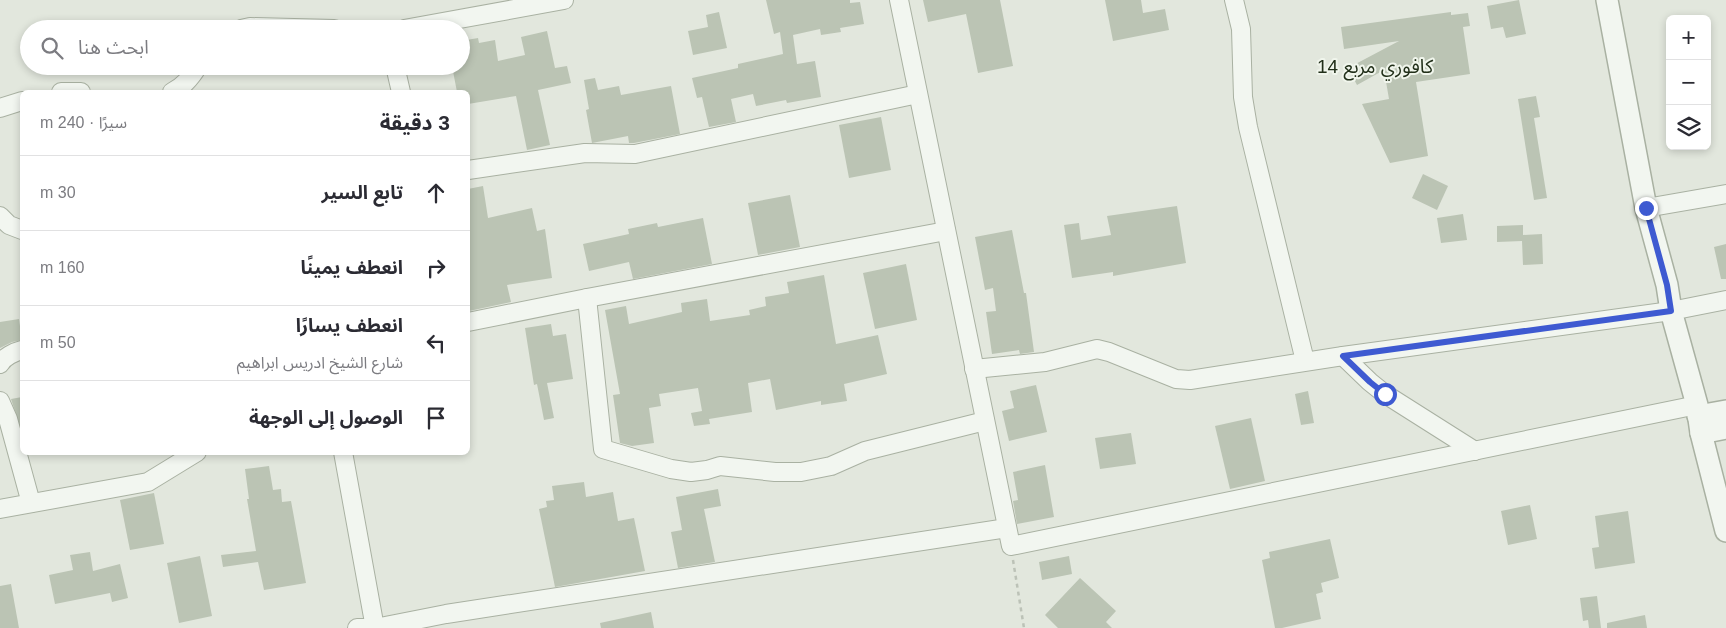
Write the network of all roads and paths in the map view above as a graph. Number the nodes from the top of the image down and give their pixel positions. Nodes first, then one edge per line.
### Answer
1 (564, 0) edge
2 (899, 0) edge
3 (1234, 0) edge
4 (1608, 0) edge
5 (454, 20) edge
6 (193, 75) edge
7 (397, 75) edge
8 (174, 90) edge
9 (401, 90) edge
10 (918, 94) junction
11 (20, 102) edge
12 (0, 108) edge
13 (470, 170) edge
14 (1726, 194) edge
15 (1646, 208) junction
16 (0, 216) edge
17 (20, 229) edge
18 (946, 231) junction
19 (587, 298) junction
20 (1726, 300) edge
21 (1671, 311) junction
22 (470, 322) edge
23 (20, 351) edge
24 (1343, 356) junction
25 (1305, 362) junction
26 (0, 364) edge
27 (974, 369) junction
28 (0, 401) edge
29 (1726, 411) edge
30 (1699, 418) junction
31 (985, 421) junction
32 (1726, 428) edge
33 (1475, 451) junction
34 (192, 455) edge
35 (344, 455) edge
36 (31, 502) junction
37 (0, 509) edge
38 (1007, 528) junction
39 (1726, 532) edge
40 (1011, 546) junction
41 (357, 628) edge
42 (375, 628) edge
43 (1024, 628) edge

1 - 5 street
2 - 10 street
3 - 25 street
4 - 15 street
6 - 8 street
7 - 9 street
10 - 13 street
10 - 18 street
11 - 12 street
14 - 15 street
15 - 21 street
16 - 17 street
18 - 19 street
18 - 27 street
19 - 22 street
19 - 31 street
20 - 21 street
21 - 24 street
21 - 30 street
23 - 26 street
24 - 25 street
24 - 33 street
25 - 27 street
27 - 31 street
28 - 36 street
29 - 30 street
30 - 32 street
30 - 33 street
30 - 39 street
31 - 38 street
33 - 40 street
34 - 36 street
35 - 42 street
36 - 37 street
38 - 40 street
38 - 42 street
40 - 43 path
41 - 42 street

